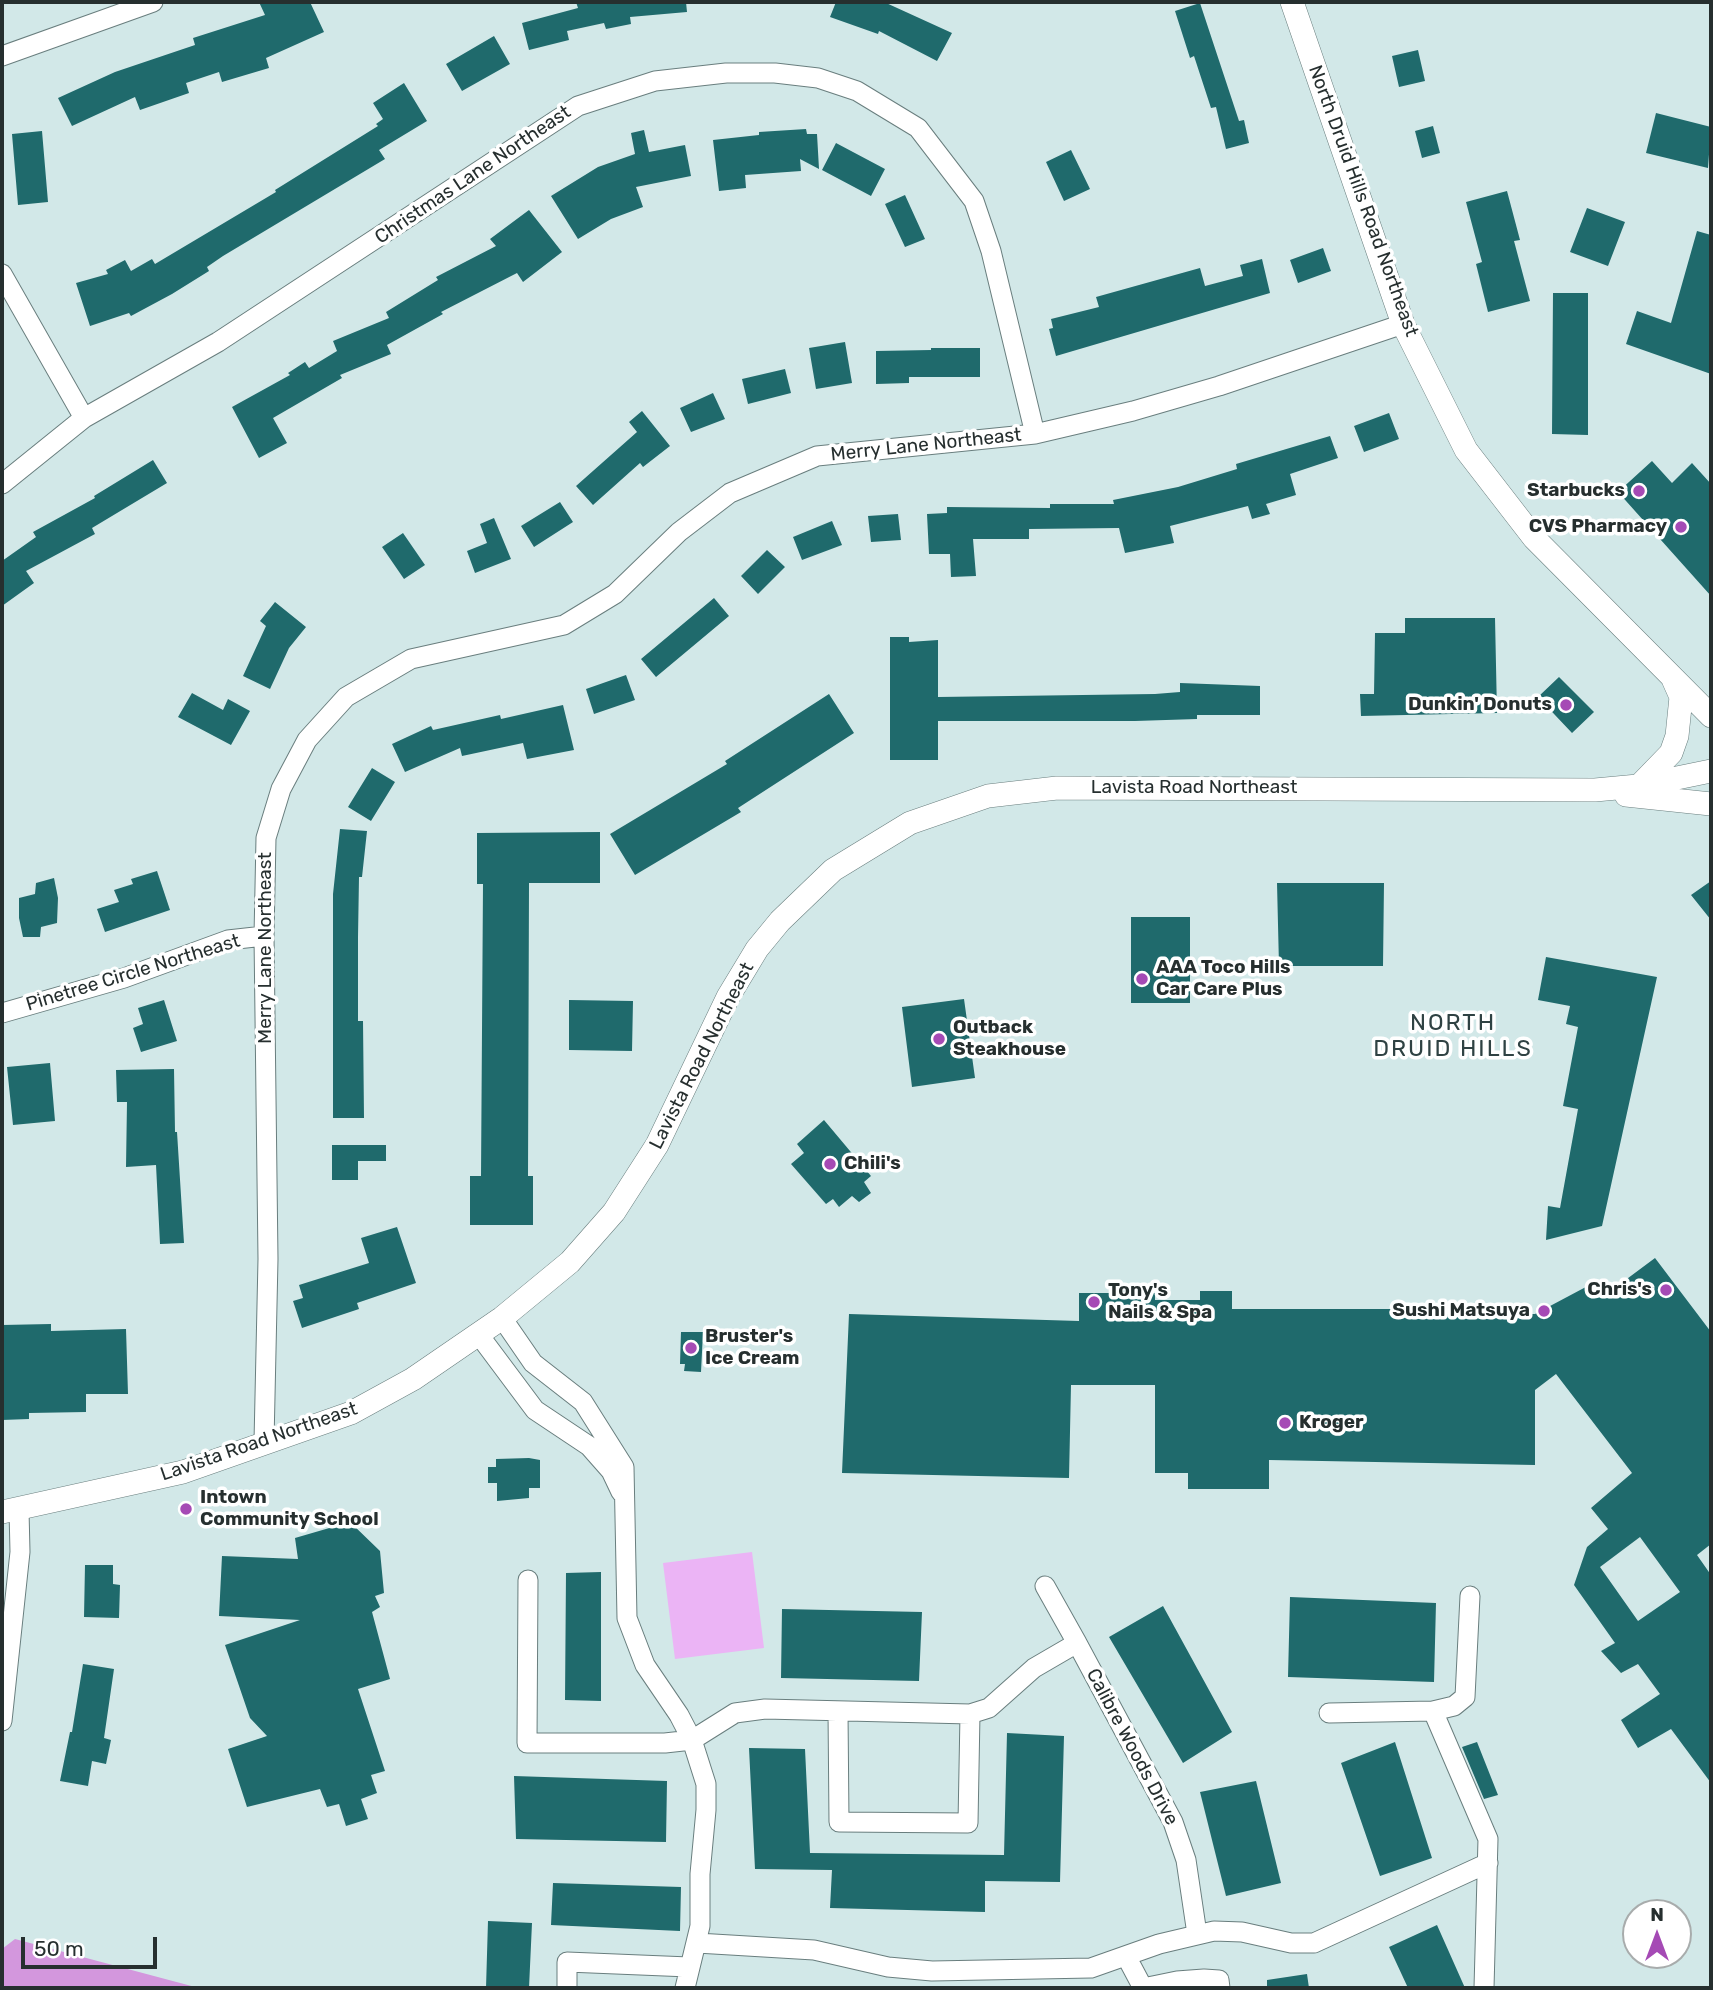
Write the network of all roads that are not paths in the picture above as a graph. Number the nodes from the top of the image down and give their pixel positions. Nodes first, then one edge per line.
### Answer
1 (153, 2) edge
2 (1292, 2) edge
3 (2, 56) edge
4 (2, 274) edge
5 (1404, 324) junction
6 (84, 418) junction
7 (1035, 434) junction
8 (2, 484) edge
9 (1670, 673) junction
10 (1711, 716) edge
11 (1711, 771) edge
12 (1638, 786) junction
13 (1595, 790) junction
14 (1711, 804) edge
15 (264, 936) junction
16 (2, 1013) edge
17 (502, 1318) junction
18 (479, 1335) junction
19 (264, 1442) junction
20 (623, 1499) junction
21 (10, 1511) edge
22 (528, 1580) dead end
23 (1045, 1586) dead end
24 (1470, 1596) dead end
25 (1077, 1643) junction
26 (1433, 1711) junction
27 (838, 1712) junction
28 (1329, 1713) dead end
29 (970, 1714) junction
30 (2, 1721) edge
31 (692, 1740) junction
32 (1488, 1863) junction
33 (1197, 1934) junction
34 (696, 1943) junction
35 (1126, 1956) junction
36 (690, 1967) junction
37 (932, 1980) edge
38 (567, 1988) edge
39 (685, 1988) edge
40 (1220, 1988) edge
41 (1484, 1988) edge

1 - 3 street
2 - 5 main road, North Druid Hills Road Northeast
4 - 6 street
5 - 7 street, Merry Lane Northeast
5 - 9 main road, North Druid Hills Road Northeast
6 - 7 street, Christmas Lane Northeast
6 - 8 street, Christmas Lane Northeast
7 - 15 street, Merry Lane Northeast
9 - 10 main road, North Druid Hills Road Northeast
9 - 12 main road
11 - 12 main road, Lavista Road Northeast
12 - 13 main road, Lavista Road Northeast
13 - 14 main road
13 - 17 main road, Lavista Road Northeast
15 - 16 street, Pinetree Circle Northeast
15 - 19 street, Merry Lane Northeast
17 - 18 main road, Lavista Road Northeast
17 - 20 street
18 - 19 main road, Lavista Road Northeast
18 - 20 street
19 - 21 main road, Lavista Road Northeast
20 - 31 street
21 - 30 street
22 - 31 street
23 - 25 street, Calibre Woods Drive
24 - 26 street
25 - 29 street
25 - 33 street, Calibre Woods Drive
26 - 28 street
26 - 32 street
27 - 29 street
27 - 29 street
27 - 31 street
31 - 34 street
32 - 33 street
32 - 41 street
33 - 35 street
34 - 36 street
34 - 37 street
35 - 37 street
35 - 40 street
36 - 38 street
36 - 39 street

